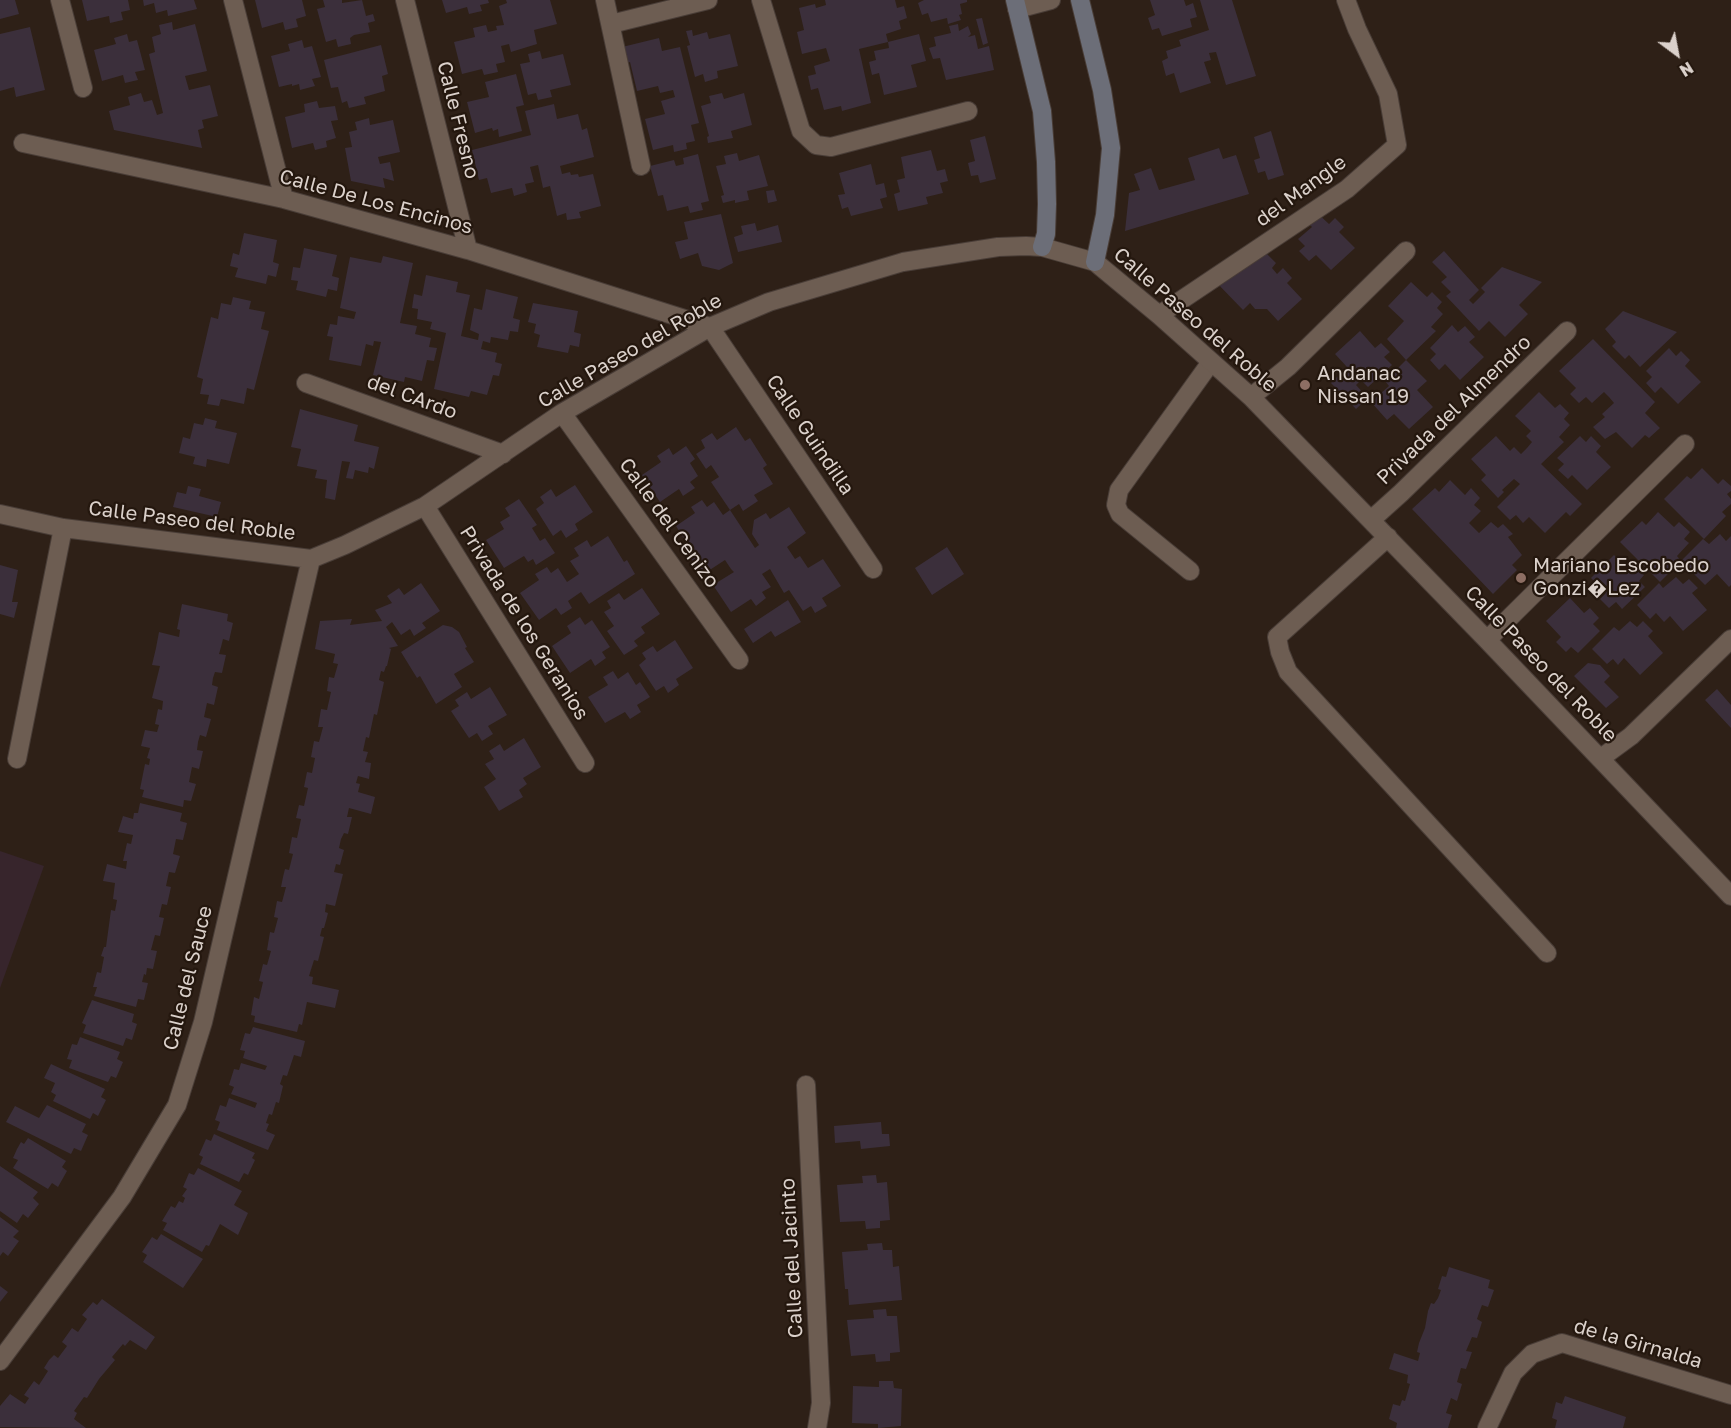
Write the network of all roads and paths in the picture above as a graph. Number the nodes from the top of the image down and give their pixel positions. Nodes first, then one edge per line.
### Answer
1 (60, 0) edge
2 (233, 0) edge
3 (405, 0) edge
4 (605, 0) edge
5 (708, 0) edge
6 (761, 0) edge
7 (1051, 0) edge
8 (1080, 0) edge
9 (1346, 0) edge
10 (1016, 4) edge
11 (611, 24) junction
12 (83, 88) dead end
13 (968, 111) dead end
14 (23, 143) dead end
15 (642, 166) dead end
16 (284, 199) junction
17 (1042, 247) junction
18 (468, 250) junction
19 (1406, 251) dead end
20 (1095, 262) junction
21 (1159, 315) junction
22 (710, 327) junction
23 (1567, 331) dead end
24 (1211, 362) junction
25 (306, 383) dead end
26 (1251, 397) junction
27 (562, 413) junction
28 (1686, 444) dead end
29 (503, 453) junction
30 (425, 506) junction
31 (0, 514) edge
32 (1371, 520) junction
33 (63, 528) junction
34 (1388, 537) junction
35 (310, 559) junction
36 (873, 569) dead end
37 (1190, 571) dead end
38 (1731, 639) edge
39 (1487, 640) junction
40 (740, 660) dead end
41 (1600, 758) junction
42 (17, 759) dead end
43 (585, 763) dead end
44 (1728, 887) edge
45 (1547, 953) dead end
46 (806, 1085) dead end
47 (0, 1361) edge
48 (1731, 1395) edge
49 (817, 1428) edge
50 (1488, 1428) edge

1 - 12 street
2 - 16 street
3 - 18 street, Calle Fresno
4 - 11 street
5 - 11 street
6 - 13 street
7 - 10 street
8 - 20 street
9 - 21 street, del Mangle
10 - 17 street
11 - 15 street
14 - 16 street, Calle De Los Encinos
16 - 18 street, Calle De Los Encinos
17 - 20 street, Calle Paseo del Roble
17 - 22 street, Calle Paseo del Roble
18 - 22 street, Calle De Los Encinos
19 - 26 street
20 - 21 street, Calle Paseo del Roble
21 - 24 street, Calle Paseo del Roble
22 - 27 street, Calle Paseo del Roble
22 - 36 street, Calle Guindilla
23 - 32 street, Privada del Almendro
24 - 26 street, Calle Paseo del Roble
24 - 37 street
25 - 29 street, del CArdo
26 - 32 street, Calle Paseo del Roble
27 - 29 street, Calle Paseo del Roble
27 - 40 street, Calle del Cenizo
28 - 39 street
29 - 30 street, Calle Paseo del Roble
30 - 35 street, Calle Paseo del Roble
30 - 43 street, Privada de los Geranios
31 - 33 street, Calle Paseo del Roble
32 - 34 street, Calle Paseo del Roble
33 - 35 street, Calle Paseo del Roble
33 - 42 street
34 - 39 street, Calle Paseo del Roble
34 - 45 street
35 - 47 street, Calle del Sauce
38 - 41 street
39 - 41 street, Calle Paseo del Roble
41 - 44 street, Calle Paseo del Roble
46 - 49 street, Calle del Jacinto
48 - 50 street, de la Girnalda

